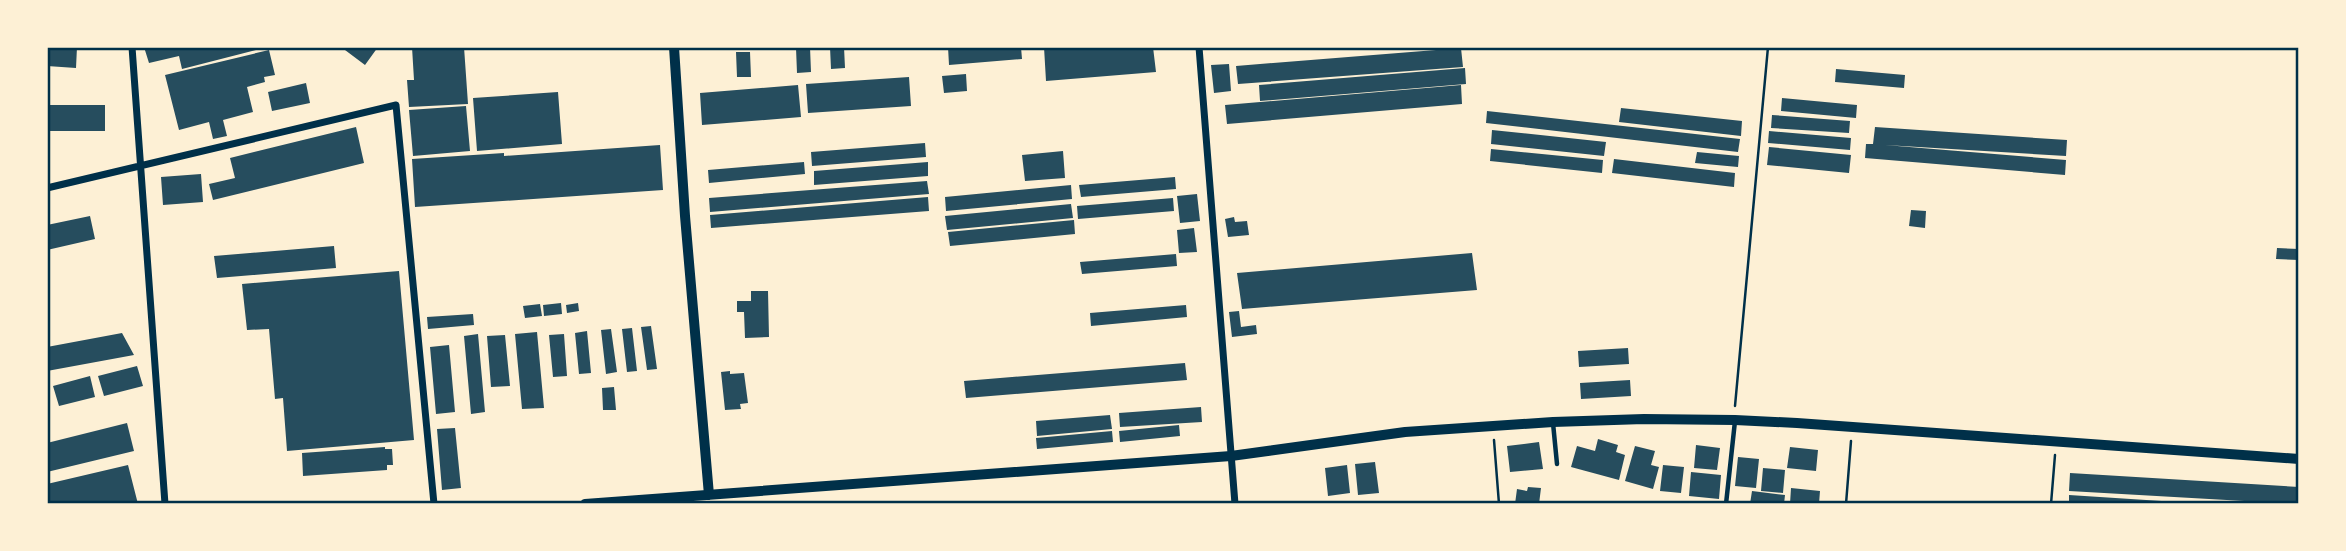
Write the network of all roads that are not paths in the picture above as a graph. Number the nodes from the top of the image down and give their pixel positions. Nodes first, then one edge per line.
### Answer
1 (132, 47) edge
2 (674, 47) edge
3 (1199, 47) edge
4 (140, 166) junction
5 (47, 188) edge
6 (1735, 420) junction
7 (1553, 422) junction
8 (1231, 456) junction
9 (2299, 459) edge
10 (1557, 464) dead end
11 (709, 500) edge
12 (165, 504) edge
13 (433, 504) edge
14 (585, 504) edge
15 (1235, 504) edge
16 (1727, 504) edge

1 - 4 street
2 - 11 street
3 - 8 street
4 - 5 street
4 - 12 street
4 - 13 street
6 - 7 street
6 - 9 street
6 - 16 lane
7 - 8 street
7 - 10 lane
8 - 11 street
8 - 15 street
11 - 14 street

